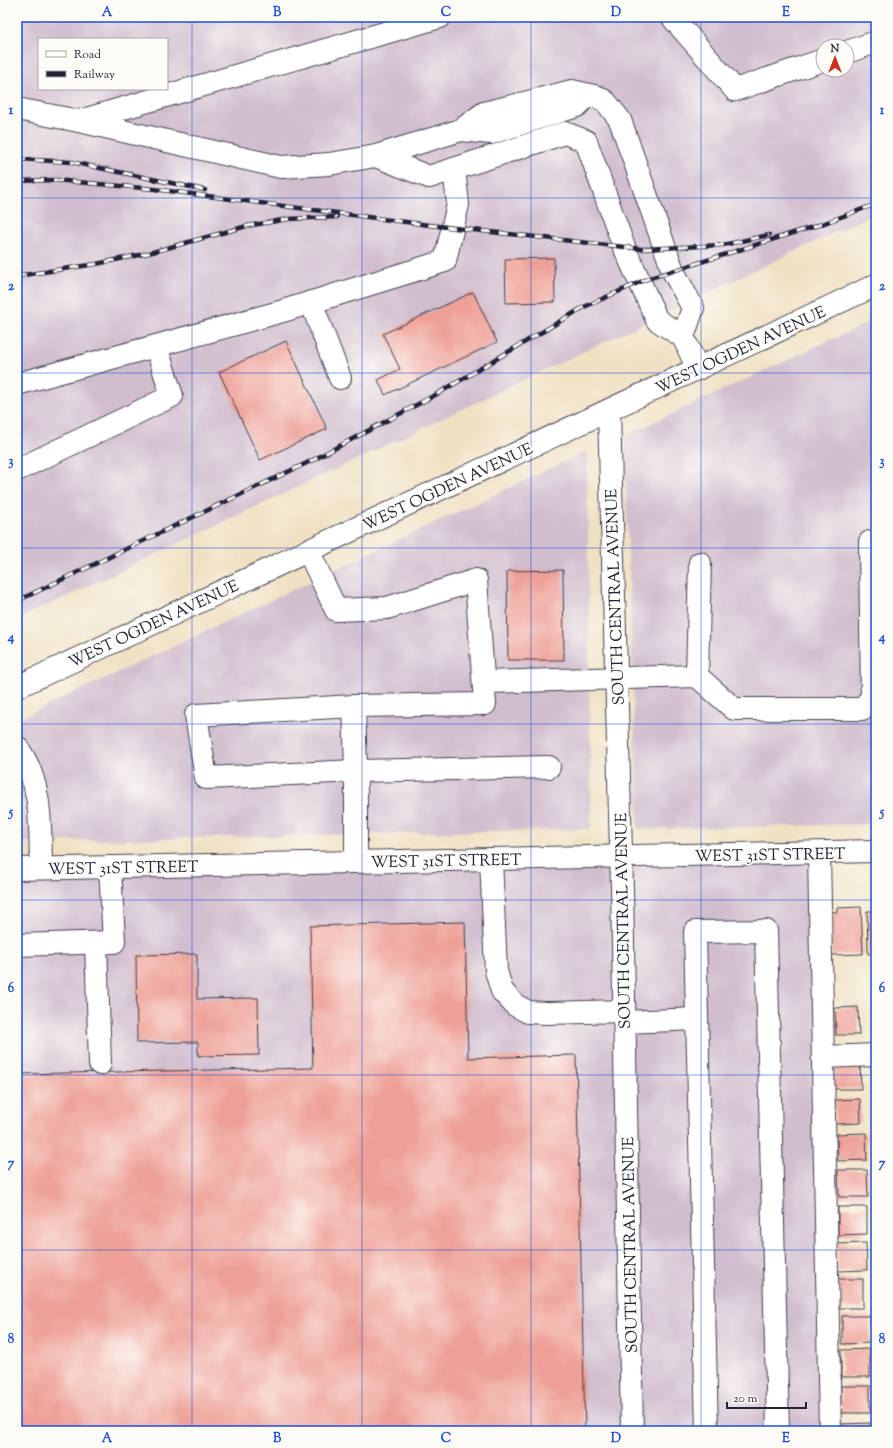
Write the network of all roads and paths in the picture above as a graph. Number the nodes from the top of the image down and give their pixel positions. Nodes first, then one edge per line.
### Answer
1 (440, 17) edge
2 (672, 17) edge
3 (876, 42) edge
4 (855, 49) edge
5 (815, 63) edge
6 (17, 109) edge
7 (79, 121) junction
8 (376, 156) junction
9 (454, 170) junction
10 (876, 285) edge
11 (310, 302) junction
12 (683, 337) junction
13 (156, 346) junction
14 (698, 369) junction
15 (340, 378) dead end
16 (17, 384) edge
17 (609, 411) junction
18 (17, 470) edge
19 (870, 542) dead end
20 (308, 550) junction
21 (700, 563) dead end
22 (697, 676) junction
23 (616, 678) junction
24 (484, 682) junction
25 (17, 687) edge
26 (354, 706) junction
27 (17, 747) edge
28 (549, 767) dead end
29 (356, 771) junction
30 (876, 852) edge
31 (819, 853) junction
32 (621, 856) junction
33 (491, 859) junction
34 (356, 862) junction
35 (110, 867) junction
36 (41, 868) junction
37 (17, 869) edge
38 (96, 943) junction
39 (17, 945) edge
40 (624, 1017) junction
41 (697, 1019) junction
42 (876, 1055) edge
43 (823, 1057) junction
44 (100, 1064) dead end
45 (632, 1431) edge
46 (706, 1431) edge
47 (778, 1431) edge
48 (830, 1431) edge

1 - 7 main road
2 - 5 main road
3 - 4 main road
6 - 7 main road
7 - 8 main road
8 - 9 main road
8 - 12 main road
9 - 11 main road
9 - 12 main road
10 - 14 main road, WEST OGDEN AVENUE
11 - 13 main road
11 - 15 main road
12 - 14 main road
13 - 16 main road
13 - 18 main road
14 - 17 main road, WEST OGDEN AVENUE
17 - 20 main road, WEST OGDEN AVENUE
17 - 23 main road, SOUTH CENTRAL AVENUE
19 - 22 main road
20 - 24 main road
20 - 25 main road, WEST OGDEN AVENUE
21 - 22 main road
22 - 23 main road
23 - 24 main road
23 - 32 main road, SOUTH CENTRAL AVENUE
24 - 26 main road
26 - 29 main road
26 - 29 main road
27 - 36 main road
28 - 29 main road
29 - 34 main road
30 - 31 main road, WEST 31ST STREET
31 - 32 main road, WEST 31ST STREET
31 - 43 main road
32 - 33 main road, WEST 31ST STREET
32 - 40 main road, SOUTH CENTRAL AVENUE
33 - 34 main road, WEST 31ST STREET
33 - 40 main road
34 - 35 main road, WEST 31ST STREET
35 - 36 main road, WEST 31ST STREET
35 - 38 main road
36 - 37 main road, WEST 31ST STREET
38 - 39 main road
38 - 44 main road
40 - 41 main road
40 - 45 main road, SOUTH CENTRAL AVENUE
41 - 46 main road
41 - 47 main road
42 - 43 main road
43 - 48 main road

